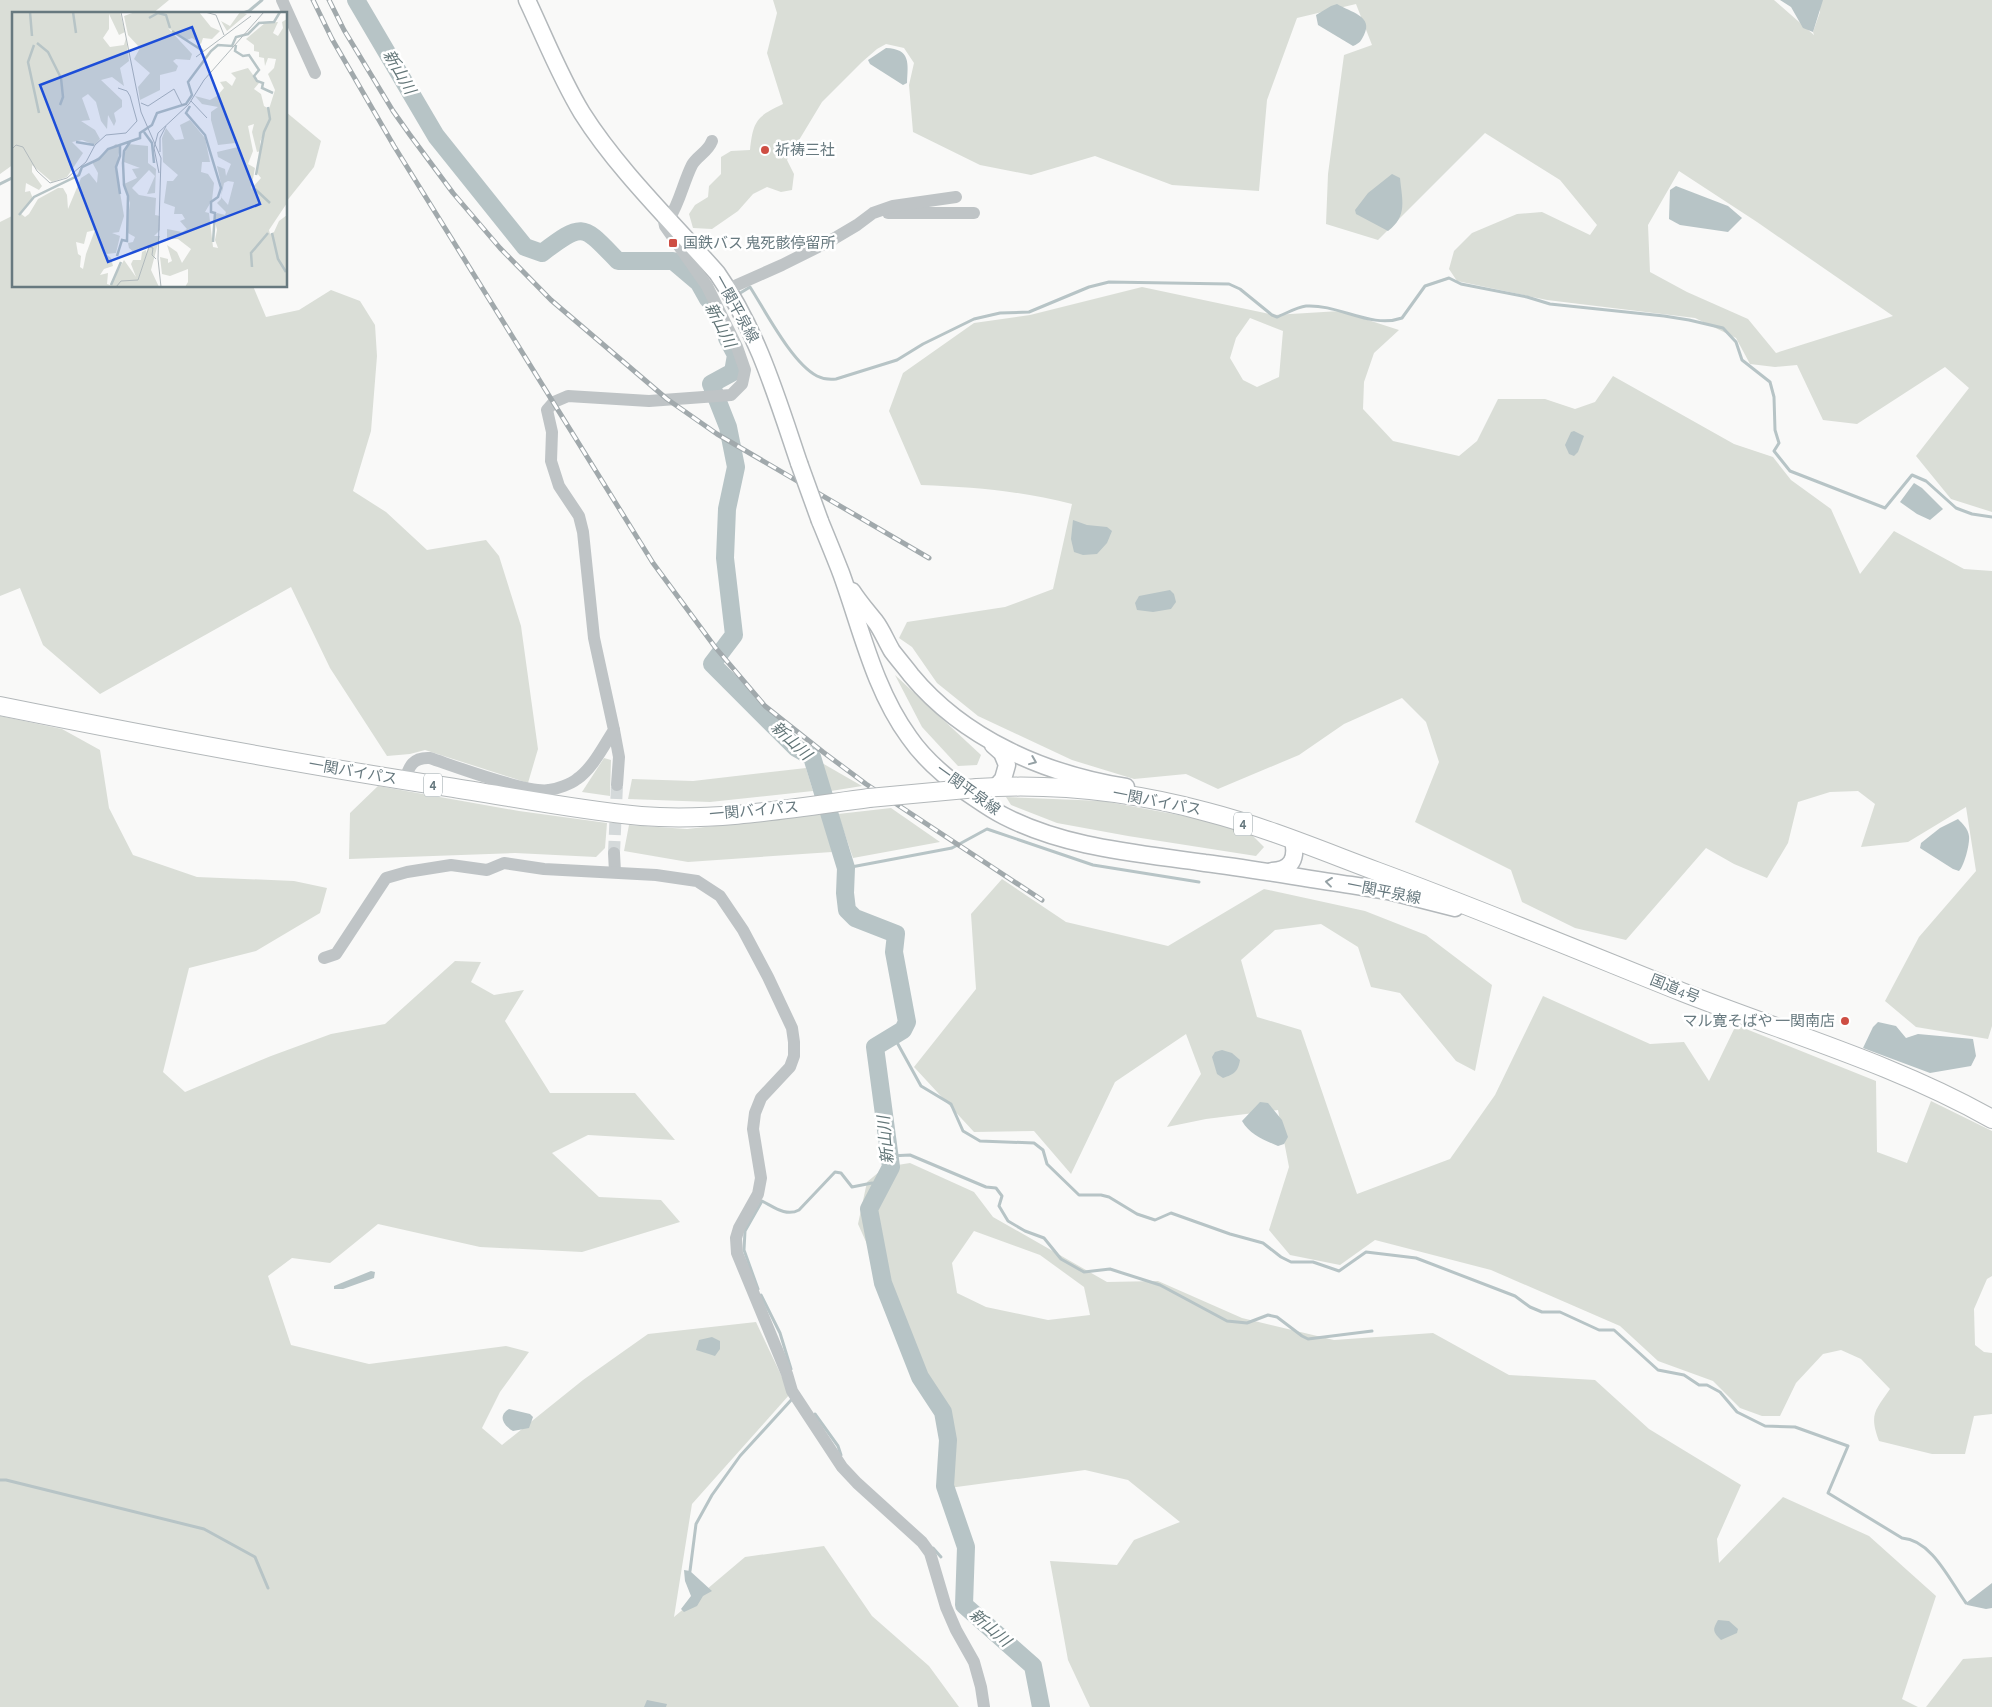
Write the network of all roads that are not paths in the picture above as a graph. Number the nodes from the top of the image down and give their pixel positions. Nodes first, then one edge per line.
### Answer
1 (282, 0) edge
2 (527, 0) edge
3 (287, 12) edge
4 (288, 13) edge
5 (315, 73) dead end
6 (712, 141) dead end
7 (956, 196) dead end
8 (872, 213) junction
9 (974, 213) dead end
10 (665, 215) junction
11 (728, 289) junction
12 (841, 574) junction
13 (0, 706) edge
14 (614, 730) junction
15 (989, 740) junction
16 (405, 780) junction
17 (617, 785) tunnel mouth
18 (996, 786) junction
19 (1210, 812) junction
20 (1293, 840) junction
21 (614, 853) tunnel mouth
22 (615, 872) junction
23 (1270, 872) junction
24 (1496, 918) junction
25 (324, 958) dead end
26 (1992, 1119) edge
27 (984, 1707) edge

1 - 3 street
2 - 10 main road, 一関平泉線
4 - 5 street
6 - 10 street
7 - 8 street
8 - 9 street
8 - 11 street
10 - 11 main road, 一関平泉線
10 - 14 street
11 - 12 main road, 一関平泉線, bridge
12 - 15 main road, 一関平泉線
12 - 23 main road, 一関平泉線
13 - 16 highway, 一関バイパス / 4
14 - 16 street
14 - 17 street
15 - 18 main road, 一関平泉線
15 -> 19 main road, 一関平泉線
16 - 18 highway, 一関バイパス / 4, bridge
18 - 19 highway, 一関バイパス / 4
19 - 20 highway, 一関バイパス / 4
20 - 23 main road
20 - 24 highway, 一関バイパス / 4
21 - 22 street
22 - 25 street
22 - 27 street
24 -> 23 main road, 一関平泉線
24 - 26 highway, 国道4号 / 4

